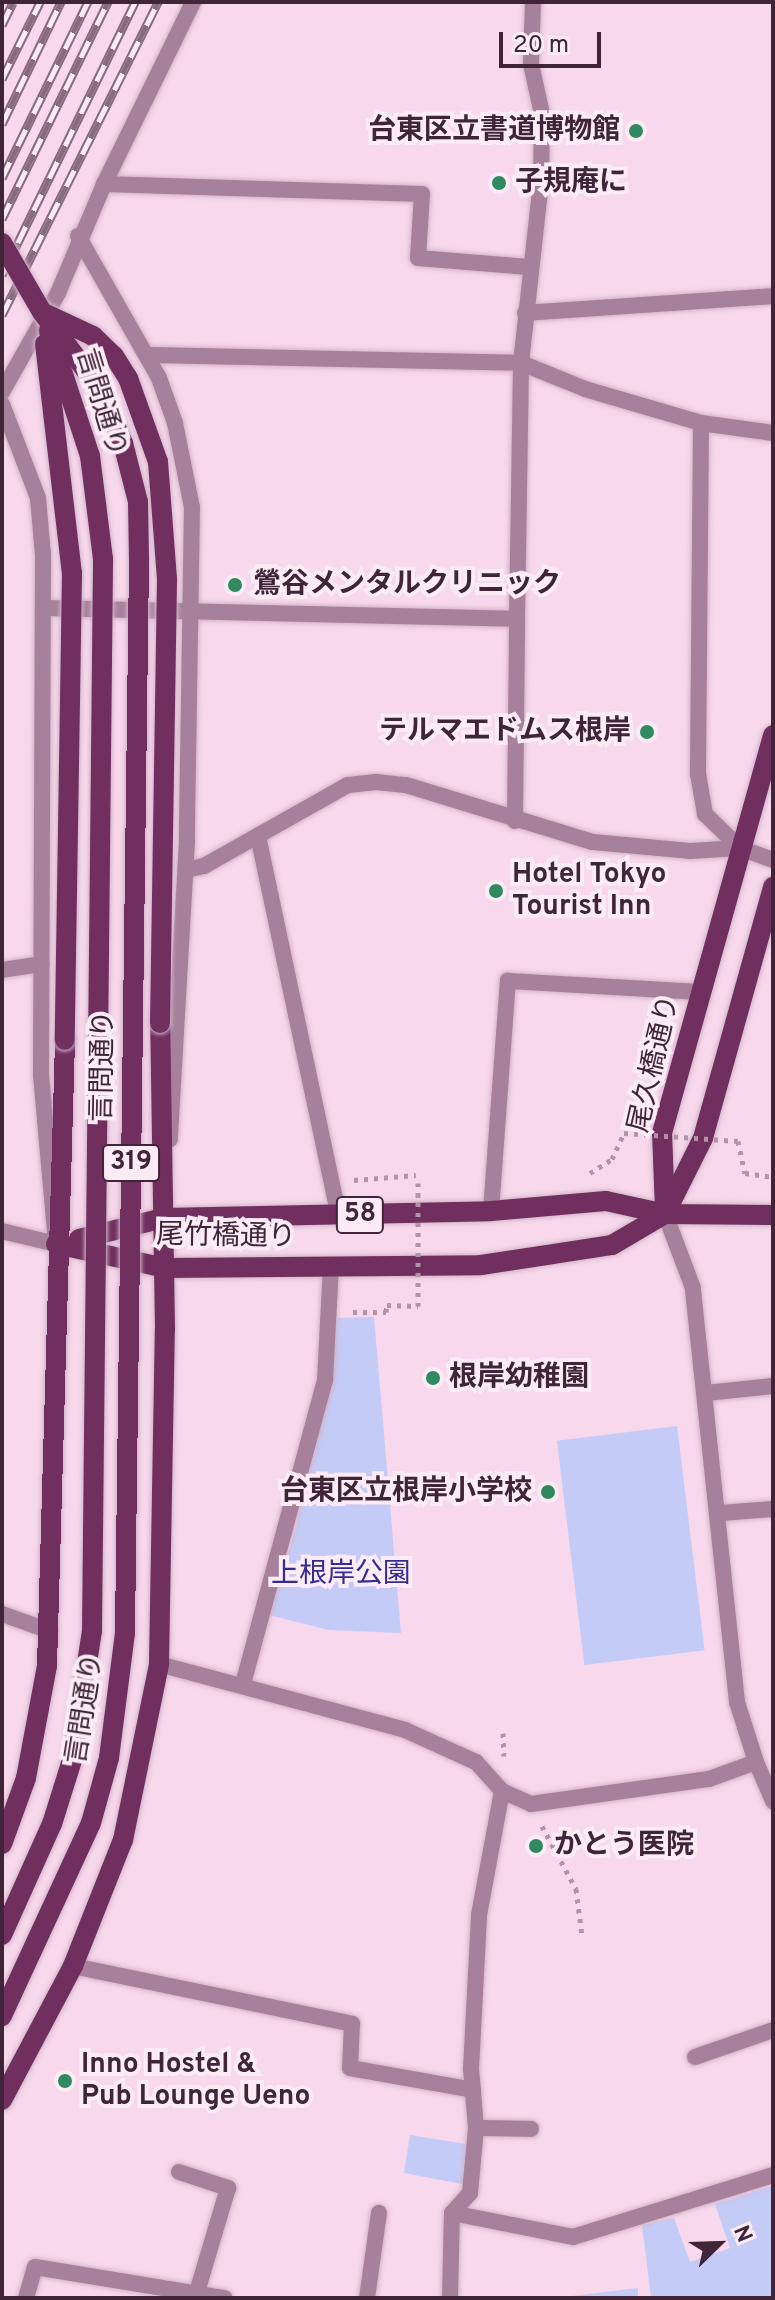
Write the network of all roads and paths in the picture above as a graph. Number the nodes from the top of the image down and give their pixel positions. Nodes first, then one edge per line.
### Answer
1 (193, 2) edge
2 (533, 2) edge
3 (104, 184) junction
4 (78, 236) junction
5 (2, 243) edge
6 (529, 267) junction
7 (773, 296) edge
8 (42, 312) junction
9 (525, 313) junction
10 (148, 355) junction
11 (521, 363) junction
12 (2, 392) edge
13 (2, 404) edge
14 (701, 423) junction
15 (773, 433) edge
16 (43, 608) junction
17 (193, 612) junction
18 (517, 619) junction
19 (773, 735) edge
20 (515, 821) junction
21 (258, 836) junction
22 (740, 848) junction
23 (773, 860) edge
24 (186, 870) junction
25 (773, 887) edge
26 (42, 964) junction
27 (2, 970) edge
28 (701, 992) junction
29 (584, 1174) dead end
30 (416, 1175) dead end
31 (773, 1177) edge
32 (353, 1181) dead end
33 (418, 1183) dead end
34 (491, 1211) junction
35 (665, 1214) junction
36 (773, 1215) edge
37 (339, 1216) junction
38 (163, 1218) junction
39 (2, 1231) edge
40 (56, 1244) junction
41 (331, 1267) junction
42 (165, 1268) junction
43 (355, 1313) dead end
44 (773, 1386) edge
45 (706, 1393) junction
46 (773, 1509) edge
47 (720, 1513) junction
48 (2, 1614) edge
49 (50, 1631) junction
50 (159, 1664) junction
51 (243, 1684) junction
52 (756, 1762) junction
53 (502, 1791) junction
54 (773, 1801) edge
55 (531, 1804) junction
56 (2, 1844) edge
57 (2, 1935) edge
58 (582, 1936) dead end
59 (73, 1966) junction
60 (2, 2016) edge
61 (773, 2030) edge
62 (695, 2057) dead end
63 (473, 2090) junction
64 (2, 2100) edge
65 (476, 2128) junction
66 (531, 2129) dead end
67 (179, 2172) dead end
68 (773, 2175) edge
69 (379, 2213) dead end
70 (452, 2213) junction
71 (197, 2292) junction
72 (26, 2298) edge
73 (224, 2298) edge
74 (367, 2298) edge
75 (450, 2298) edge

1 - 3 street
2 - 6 street
3 - 4 street
3 - 6 street
4 - 10 street
4 - 12 street
5 - 8 main road, 言問通り / 319, bridge
6 - 9 street
7 - 9 street
8 - 38 main road, bridge
8 - 40 main road, bridge
8 - 57 main road, 言問通り / 319, bridge
8 - 60 main road, 言問通り / 319, bridge
9 - 11 street
10 - 11 street
10 - 17 street
11 - 14 street
11 - 18 street
13 - 16 street
14 - 15 street
14 - 22 street
16 - 17 street
16 - 26 street
17 - 18 street
17 - 24 street
18 - 20 street
19 - 22 main road, 尾久橋通り
20 - 21 street
20 - 22 street
21 - 24 street
21 - 37 street
22 - 23 street
22 - 28 main road, 尾久橋通り
24 - 38 street
25 - 35 main road
26 - 27 street
26 - 40 street
28 - 34 street
28 - 35 main road, 尾久橋通り
29 - 31 path, bridge
30 - 32 path
33 - 43 path, bridge
34 - 35 main road, 尾竹橋通り / 58
34 - 37 main road, 尾竹橋通り / 58
35 - 36 main road, 尾竹橋通り
35 - 41 main road, 尾竹橋通り / 58
35 - 45 street
37 - 38 main road, 尾竹橋通り / 58
38 - 40 main road, 尾竹橋通り / 58
38 - 42 main road
39 - 40 street
40 - 42 main road, 尾竹橋通り
40 - 49 main road
41 - 42 main road, 尾竹橋通り / 58
41 - 51 street
42 - 50 main road
44 - 45 street
45 - 47 street
46 - 47 street
47 - 52 street
48 - 49 street
49 - 56 main road
50 - 51 street
50 - 59 main road
51 - 53 street
52 - 54 street
52 - 55 street
53 - 55 street
53 - 63 street
55 - 58 path
59 - 63 street
59 - 64 main road
61 - 62 street
63 - 65 street
65 - 66 street
65 - 70 street
67 - 71 street
68 - 70 street
69 - 74 street
70 - 75 street
71 - 72 street
71 - 73 street

